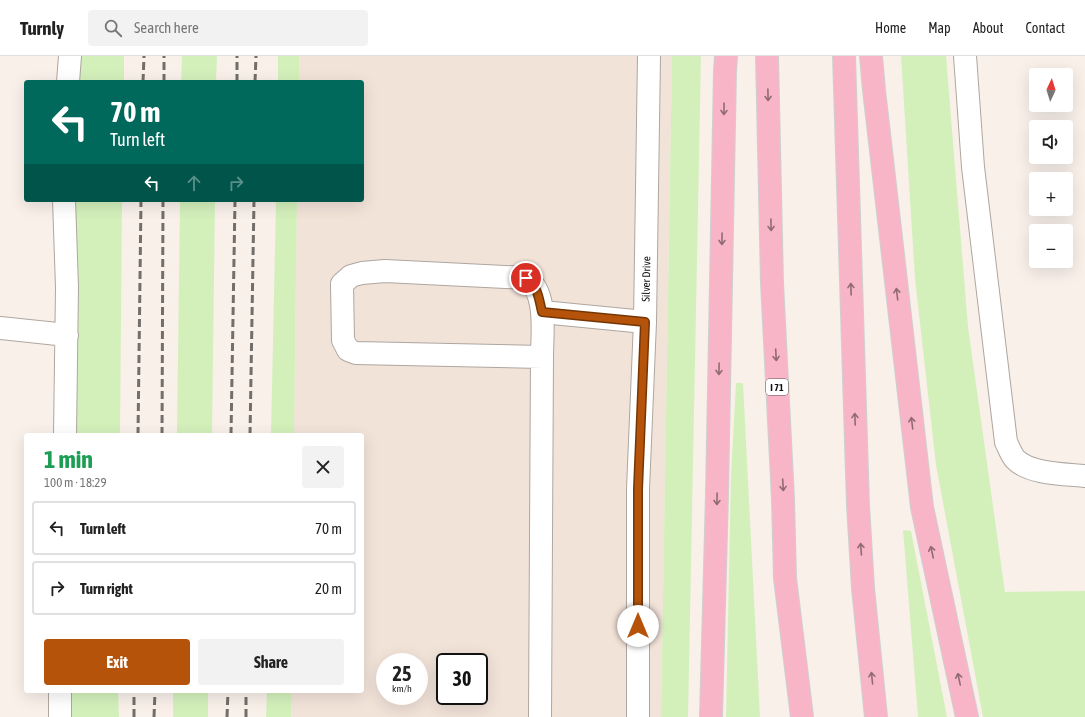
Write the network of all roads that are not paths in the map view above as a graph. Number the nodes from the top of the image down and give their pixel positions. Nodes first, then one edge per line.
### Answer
1 (70, 56) edge
2 (649, 56) edge
3 (726, 56) edge
4 (767, 56) edge
5 (844, 56) edge
6 (871, 56) edge
7 (965, 56) edge
8 (68, 80) edge
9 (64, 202) edge
10 (542, 312) junction
11 (645, 322) junction
12 (0, 328) edge
13 (67, 335) junction
14 (542, 357) junction
15 (65, 433) edge
16 (1085, 476) edge
17 (60, 693) edge
18 (60, 717) edge
19 (540, 717) edge
20 (638, 717) edge
21 (711, 717) edge
22 (802, 717) edge
23 (876, 717) edge
24 (967, 717) edge

1 - 8 street
2 - 11 street, Silver Drive
3 -> 21 highway
4 -> 22 highway, I 71
23 -> 5 highway
24 -> 6 highway
7 - 16 street
9 - 13 street
10 - 11 street
10 - 14 street
10 - 14 street
11 - 20 street, Silver Drive
12 - 13 street
13 - 15 street
14 - 19 street
17 - 18 street

